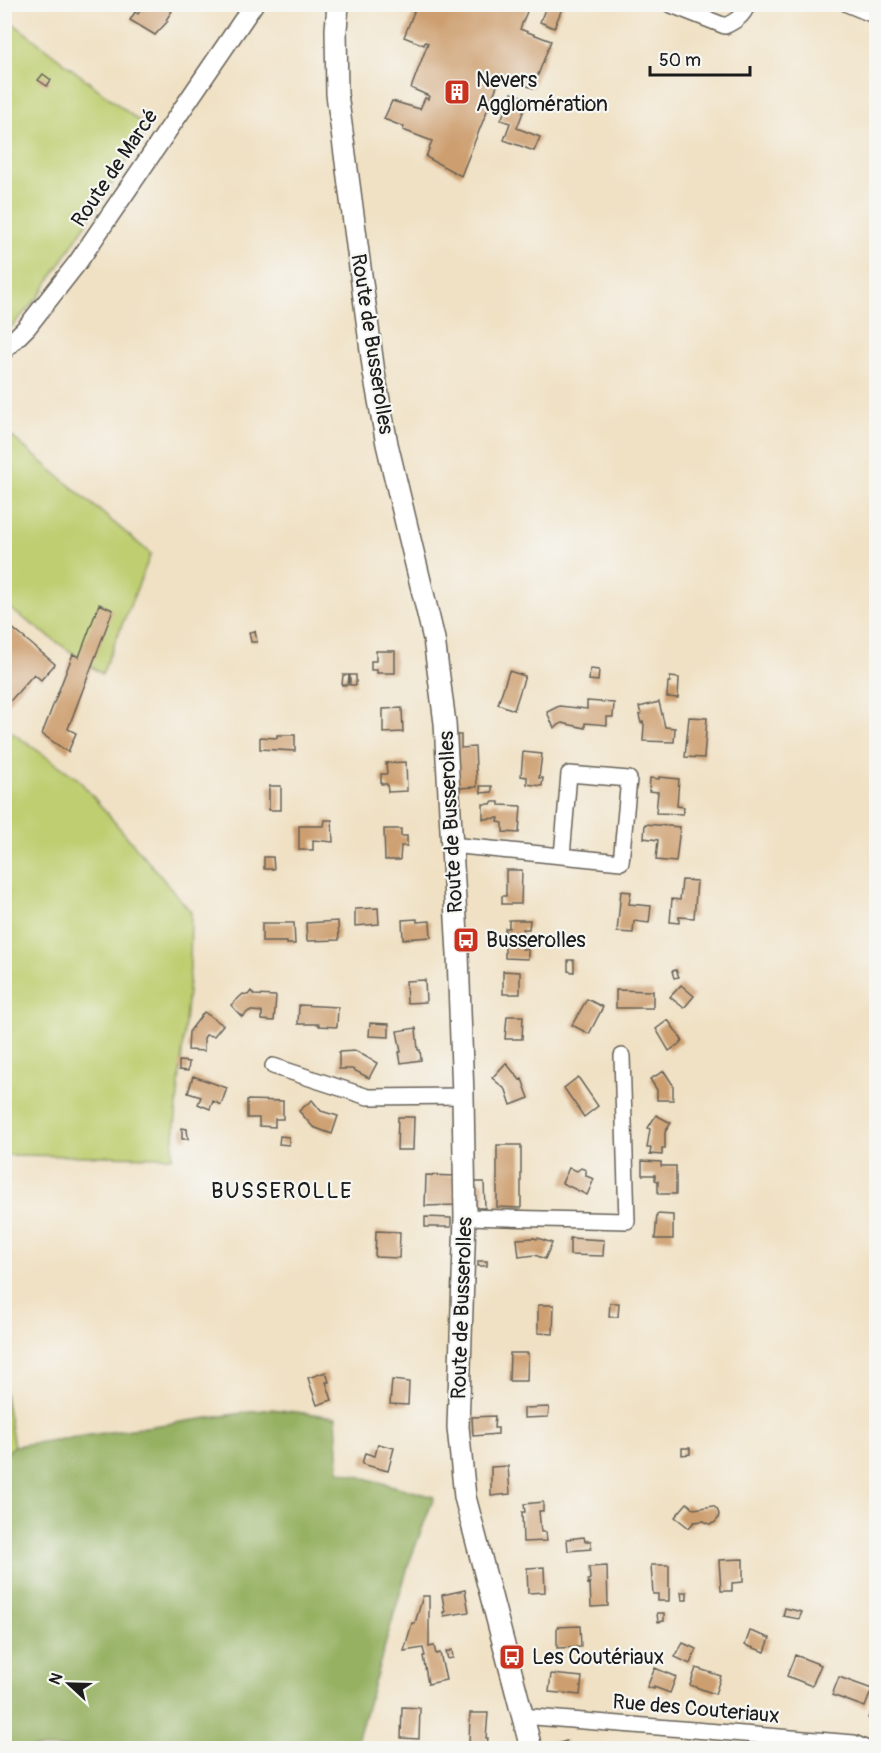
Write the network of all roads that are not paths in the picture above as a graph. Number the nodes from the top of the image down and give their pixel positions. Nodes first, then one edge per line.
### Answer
1 (254, 4) edge
2 (338, 4) edge
3 (669, 4) edge
4 (748, 4) edge
5 (847, 4) edge
6 (876, 16) edge
7 (4, 350) edge
8 (451, 845) junction
9 (562, 856) junction
10 (622, 1056) dead end
11 (273, 1066) dead end
12 (463, 1096) junction
13 (465, 1217) junction
14 (522, 1716) junction
15 (531, 1749) edge
16 (865, 1749) edge

1 - 7 street, Route de Marcé
2 - 8 main road, Route de Busserolles
3 - 4 street
5 - 6 street
8 - 9 street
8 - 12 main road, Route de Busserolles
9 - 9 street
10 - 13 street
11 - 12 street
12 - 13 main road, Route de Busserolles
13 - 14 main road, Route de Busserolles
14 - 15 main road, Route de Busserolles
14 - 16 street, Rue des Couteriaux

